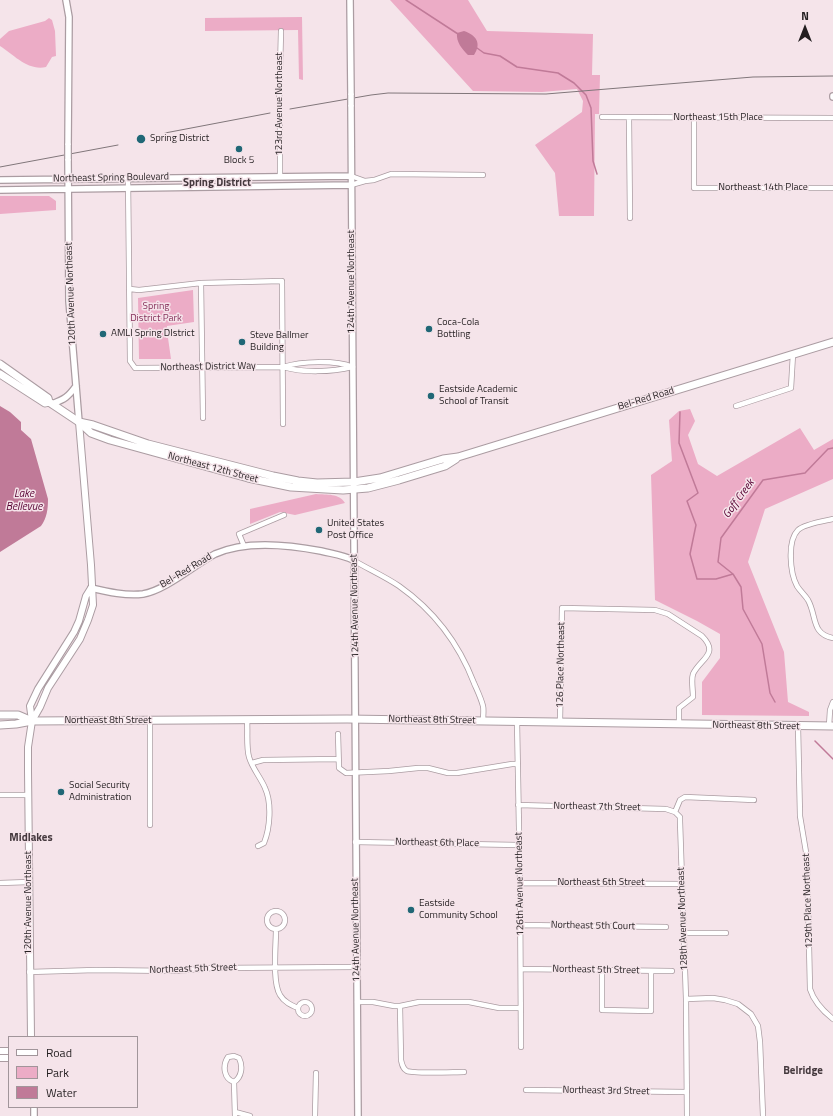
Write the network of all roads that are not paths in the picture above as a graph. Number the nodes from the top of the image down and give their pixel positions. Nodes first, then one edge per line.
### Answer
1 (66, 0) edge
2 (350, 0) edge
3 (281, 31) dead end
4 (602, 117) dead end
5 (629, 118) junction
6 (694, 118) junction
7 (833, 118) edge
8 (483, 175) dead end
9 (280, 176) junction
10 (351, 176) junction
11 (128, 178) junction
12 (68, 179) junction
13 (0, 180) edge
14 (364, 181) junction
15 (351, 185) junction
16 (128, 188) junction
17 (833, 188) edge
18 (68, 189) junction
19 (0, 190) edge
20 (630, 218) dead end
21 (201, 283) junction
22 (130, 289) junction
23 (833, 342) edge
24 (793, 354) junction
25 (0, 364) edge
26 (202, 367) junction
27 (283, 367) junction
28 (353, 367) junction
29 (0, 374) edge
30 (76, 386) junction
31 (51, 403) junction
32 (736, 406) dead end
33 (203, 418) dead end
34 (79, 422) junction
35 (284, 424) dead end
36 (317, 486) junction
37 (354, 486) junction
38 (284, 515) dead end
39 (833, 519) edge
40 (244, 546) junction
41 (354, 560) junction
42 (91, 588) junction
43 (833, 638) edge
44 (833, 702) edge
45 (0, 715) edge
46 (356, 719) junction
47 (247, 720) junction
48 (32, 721) junction
49 (150, 721) junction
50 (483, 721) junction
51 (517, 722) junction
52 (560, 722) junction
53 (679, 724) junction
54 (0, 725) edge
55 (798, 726) junction
56 (831, 726) edge
57 (338, 734) dead end
58 (338, 760) junction
59 (252, 763) junction
60 (518, 764) junction
61 (356, 772) junction
62 (28, 795) junction
63 (0, 796) edge
64 (754, 800) dead end
65 (518, 805) junction
66 (675, 812) junction
67 (150, 825) dead end
68 (355, 842) junction
69 (519, 845) junction
70 (258, 846) dead end
71 (29, 882) junction
72 (0, 883) edge
73 (520, 883) junction
74 (682, 884) junction
75 (521, 925) junction
76 (666, 927) dead end
77 (276, 929) junction
78 (684, 933) junction
79 (726, 933) dead end
80 (276, 967) junction
81 (357, 967) junction
82 (521, 969) junction
83 (602, 970) junction
84 (651, 971) junction
85 (672, 971) dead end
86 (29, 972) junction
87 (686, 999) junction
88 (358, 1002) junction
89 (400, 1006) junction
90 (298, 1008) dead end
91 (520, 1008) junction
92 (833, 1019) edge
93 (31, 1036) edge
94 (521, 1047) dead end
95 (464, 1072) dead end
96 (316, 1073) dead end
97 (234, 1082) junction
98 (526, 1090) dead end
99 (687, 1092) junction
100 (235, 1115) edge
101 (250, 1116) edge
102 (316, 1116) edge
103 (358, 1116) edge
104 (687, 1116) edge
105 (763, 1116) edge

1 - 12 street, 120th Avenue Northeast, bridge
2 - 10 street, 124th Avenue Northeast, bridge
3 - 9 street, 123rd Avenue Northeast, bridge
4 - 5 street, Northeast 15th Place
5 - 6 street, Northeast 15th Place
5 - 20 street
6 - 7 street, Northeast 15th Place
6 - 17 street, Northeast 14th Place
8 - 14 street
9 - 10 street, Northeast Spring Boulevard
9 - 11 street, Northeast Spring Boulevard
10 - 14 street, Northeast Spring Boulevard
10 - 15 street, 124th Avenue Northeast
11 - 12 street, Northeast Spring Boulevard
11 - 16 street
12 - 13 street, Northeast Spring Boulevard
12 - 18 street, 120th Avenue Northeast
14 - 15 street
15 - 16 street, Northeast Spring Boulevard
15 - 28 street, 124th Avenue Northeast
16 - 18 street, Northeast Spring Boulevard
16 - 22 street
18 - 19 street, Northeast Spring Boulevard
18 - 30 street, 120th Avenue Northeast
21 - 22 street
21 - 26 street
21 - 27 street
22 - 26 street, Northeast District Way
23 - 24 main road, Bel-Red Road
24 - 32 street
24 - 37 main road, Bel-Red Road
25 - 31 main road, Northeast 12th Street
26 - 27 street, Northeast District Way
26 - 33 street
27 - 28 street, Northeast District Way
27 - 35 street
28 - 37 street, 124th Avenue Northeast
29 - 31 main road, Northeast 12th Street
30 - 31 street
30 - 34 street, 120th Avenue Northeast
31 - 34 main road, Northeast 12th Street
34 - 36 main road, Northeast 12th Street
34 - 36 main road, Northeast 12th Street
34 - 42 main road, 120th Avenue Northeast
36 - 37 main road, Northeast 12th Street
37 - 41 street, 124th Avenue Northeast
38 - 40 street
39 - 43 street
40 - 41 street, Bel-Red Road
40 - 42 street, Bel-Red Road
41 - 46 street, 124th Avenue Northeast
41 - 50 street
42 - 48 main road, 120th Avenue Northeast
42 - 48 main road, 120th Avenue Northeast
44 - 56 street
45 - 48 main road, Northeast 8th Street
46 - 47 main road, Northeast 8th Street
46 - 50 main road, Northeast 8th Street
46 - 61 street, 124th Avenue Northeast
47 - 49 main road, Northeast 8th Street
47 - 59 street
48 - 49 main road, Northeast 8th Street
48 - 54 main road, Northeast 8th Street
48 - 62 main road, 120th Avenue Northeast
49 - 67 street
50 - 51 main road, Northeast 8th Street
51 - 52 main road, Northeast 8th Street
51 - 60 street, 126th Avenue Northeast
52 - 53 main road, Northeast 8th Street
52 - 53 street, 126 Place Northeast
53 - 55 main road, Northeast 8th Street
55 - 56 main road, Northeast 8th Street
55 - 92 street, 129th Place Northeast
57 - 58 street
58 - 59 street
58 - 61 street
59 - 70 street
60 - 61 street
60 - 65 street, 126th Avenue Northeast
61 - 68 street, 124th Avenue Northeast
62 - 63 street
62 - 71 main road, 120th Avenue Northeast
64 - 66 street
65 - 66 street, Northeast 7th Street
65 - 69 street, 126th Avenue Northeast
66 - 74 street, 128th Avenue Northeast
68 - 69 street, Northeast 6th Place
68 - 81 street, 124th Avenue Northeast
69 - 73 street, 126th Avenue Northeast
71 - 72 street
71 - 86 main road, 120th Avenue Northeast
73 - 74 street, Northeast 6th Street
73 - 75 street, 126th Avenue Northeast
74 - 78 street, 128th Avenue Northeast
75 - 76 street, Northeast 5th Court
75 - 82 street, 126th Avenue Northeast
77 - 77 street
77 - 80 street
78 - 79 street
78 - 87 street, 128th Avenue Northeast
80 - 81 street, Northeast 5th Street
80 - 86 street, Northeast 5th Street
80 - 90 street
81 - 88 street, 124th Avenue Northeast
82 - 83 street, Northeast 5th Street
82 - 91 street, 126th Avenue Northeast
83 - 84 street, Northeast 5th Street
83 - 84 street
84 - 85 street, Northeast 5th Street
86 - 93 main road, 120th Avenue Northeast
87 - 99 street, 128th Avenue Northeast
87 - 105 street
88 - 89 street
88 - 103 street, 124th Avenue Northeast
89 - 91 street
89 - 95 street
91 - 94 street, 126th Avenue Northeast
96 - 102 street
97 - 97 street
97 - 100 street
98 - 99 street, Northeast 3rd Street
99 - 104 street, 128th Avenue Northeast
100 - 101 street

